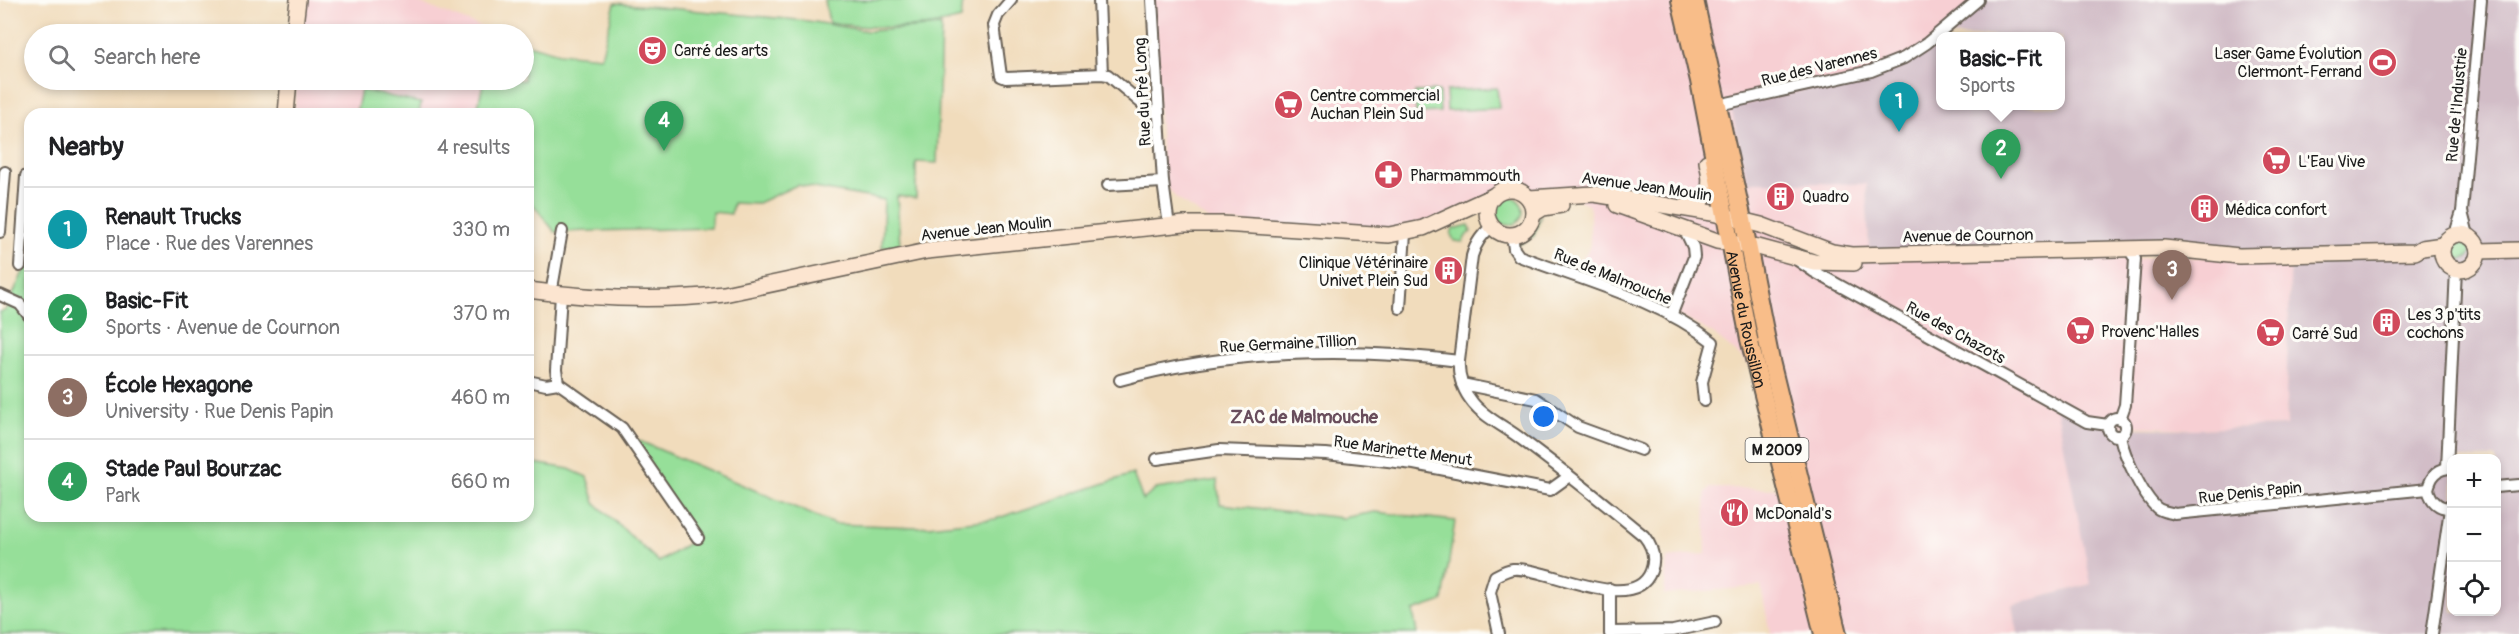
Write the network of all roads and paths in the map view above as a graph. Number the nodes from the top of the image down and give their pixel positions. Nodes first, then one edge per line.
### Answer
1 (298, 0) edge
2 (1011, 0) edge
3 (1099, 0) edge
4 (1152, 0) edge
5 (1680, 0) edge
6 (1695, 0) edge
7 (1978, 0) edge
8 (2481, 0) edge
9 (295, 24) edge
10 (1695, 31) junction
11 (1941, 32) edge
12 (1936, 36) edge
13 (1102, 74) junction
14 (288, 90) edge
15 (1718, 105) junction
16 (287, 108) edge
17 (1159, 112) junction
18 (1712, 167) junction
19 (2, 172) edge
20 (24, 175) edge
21 (1163, 182) junction
22 (1108, 185) dead end
23 (1492, 196) junction
24 (1528, 198) junction
25 (1677, 209) junction
26 (1533, 214) junction
27 (1725, 216) junction
28 (1448, 218) junction
29 (1743, 219) junction
30 (1490, 222) junction
31 (1169, 226) junction
32 (24, 229) edge
33 (1685, 230) junction
34 (562, 231) dead end
35 (0, 232) edge
36 (1405, 233) junction
37 (1512, 235) junction
38 (2462, 235) junction
39 (1730, 243) junction
40 (1747, 244) junction
41 (2519, 250) edge
42 (2443, 251) junction
43 (2478, 251) junction
44 (2132, 254) junction
45 (1792, 257) junction
46 (1815, 260) junction
47 (20, 266) dead end
48 (2456, 269) junction
49 (1753, 275) junction
50 (534, 291) edge
51 (556, 294) junction
52 (0, 295) edge
53 (1400, 308) dead end
54 (24, 309) edge
55 (1671, 316) junction
56 (1459, 361) junction
57 (1120, 380) dead end
58 (534, 382) edge
59 (558, 383) junction
60 (1462, 384) junction
61 (1704, 401) dead end
62 (2120, 419) junction
63 (2108, 425) junction
64 (2120, 436) junction
65 (1641, 450) dead end
66 (2449, 454) edge
67 (1157, 459) dead end
68 (2447, 469) edge
69 (1568, 477) junction
70 (2519, 485) edge
71 (2501, 487) edge
72 (2428, 489) junction
73 (2447, 507) edge
74 (2447, 535) edge
75 (698, 538) dead end
76 (1610, 589) junction
77 (1715, 622) dead end
78 (1673, 632) edge
79 (1610, 633) edge
80 (1499, 634) edge
81 (1823, 634) edge
82 (1838, 634) edge
83 (2432, 634) edge

1 - 9 main road
2 - 13 street
3 - 13 street
4 - 17 street, Rue du Pré Long
5 - 10 main road, Avenue du Roussillon / M 2009
5 - 18 main road
6 - 10 main road, Avenue du Roussillon / M 2009
7 - 11 street, Rue des Varennes
8 - 38 street, Rue de l'Industrie
10 - 15 main road, Avenue du Roussillon / M 2009
10 - 18 main road, Avenue du Roussillon / M 2009
12 - 15 street, Rue des Varennes
13 - 17 street
14 - 16 main road
15 - 29 main road, Avenue du Roussillon / M 2009
17 - 21 street, Rue du Pré Long
18 - 25 main road
18 - 27 main road, Avenue du Roussillon / M 2009
19 - 20 street
19 - 35 street
21 - 22 street
21 - 31 street, Rue du Pré Long
23 - 24 main road
23 - 28 main road, Avenue Jean Moulin
23 - 30 main road
24 - 25 main road, Avenue Jean Moulin
24 - 26 main road
25 - 27 main road, Avenue Jean Moulin
26 - 33 main road, Avenue Jean Moulin
26 - 37 main road
27 - 29 main road, Avenue Jean Moulin
27 - 39 main road, Avenue du Roussillon / M 2009
28 - 30 main road, Avenue Jean Moulin
28 - 36 main road, Avenue Jean Moulin
29 - 40 main road, Avenue du Roussillon / M 2009
29 - 46 main road, Avenue de Cournon
30 - 37 main road
30 - 56 street
31 - 36 main road, Avenue Jean Moulin
31 - 51 main road, Avenue Jean Moulin
32 - 35 street
32 - 47 street
33 - 39 main road, Avenue Jean Moulin
33 - 55 street
34 - 51 street
36 - 53 street
37 - 55 street, Rue de Malmouche
38 - 42 main road
38 - 43 main road
39 - 40 main road, Avenue Jean Moulin
39 - 81 main road, Avenue du Roussillon / M 2009
40 - 45 main road, Avenue de Cournon
40 - 49 main road, Avenue du Roussillon / M 2009
41 - 43 main road
42 - 44 main road, Avenue de Cournon
42 - 44 main road, Avenue de Cournon
42 - 48 main road
43 - 48 main road
44 - 46 main road, Avenue de Cournon
44 - 62 street
45 - 46 main road, Avenue de Cournon
45 - 49 main road
46 - 63 street, Rue des Chazots
48 - 66 street
49 - 82 main road, Avenue du Roussillon / M 2009
50 - 51 main road, Avenue Jean Moulin
51 - 59 street
52 - 54 street
55 - 61 street, Rue de Malmouche
56 - 57 street, Rue Germaine Tillion
56 - 60 street
58 - 59 street
59 - 75 street
60 - 65 street
60 - 69 street
62 - 63 street
62 - 64 street
63 - 64 street
64 - 72 street, Rue Denis Papin
67 - 69 street, Rue Marinette Menut
68 - 72 street
69 - 76 street
70 - 71 street
72 - 73 street
74 - 83 street
76 - 79 street
76 - 80 street
77 - 78 street
78 - 79 street

